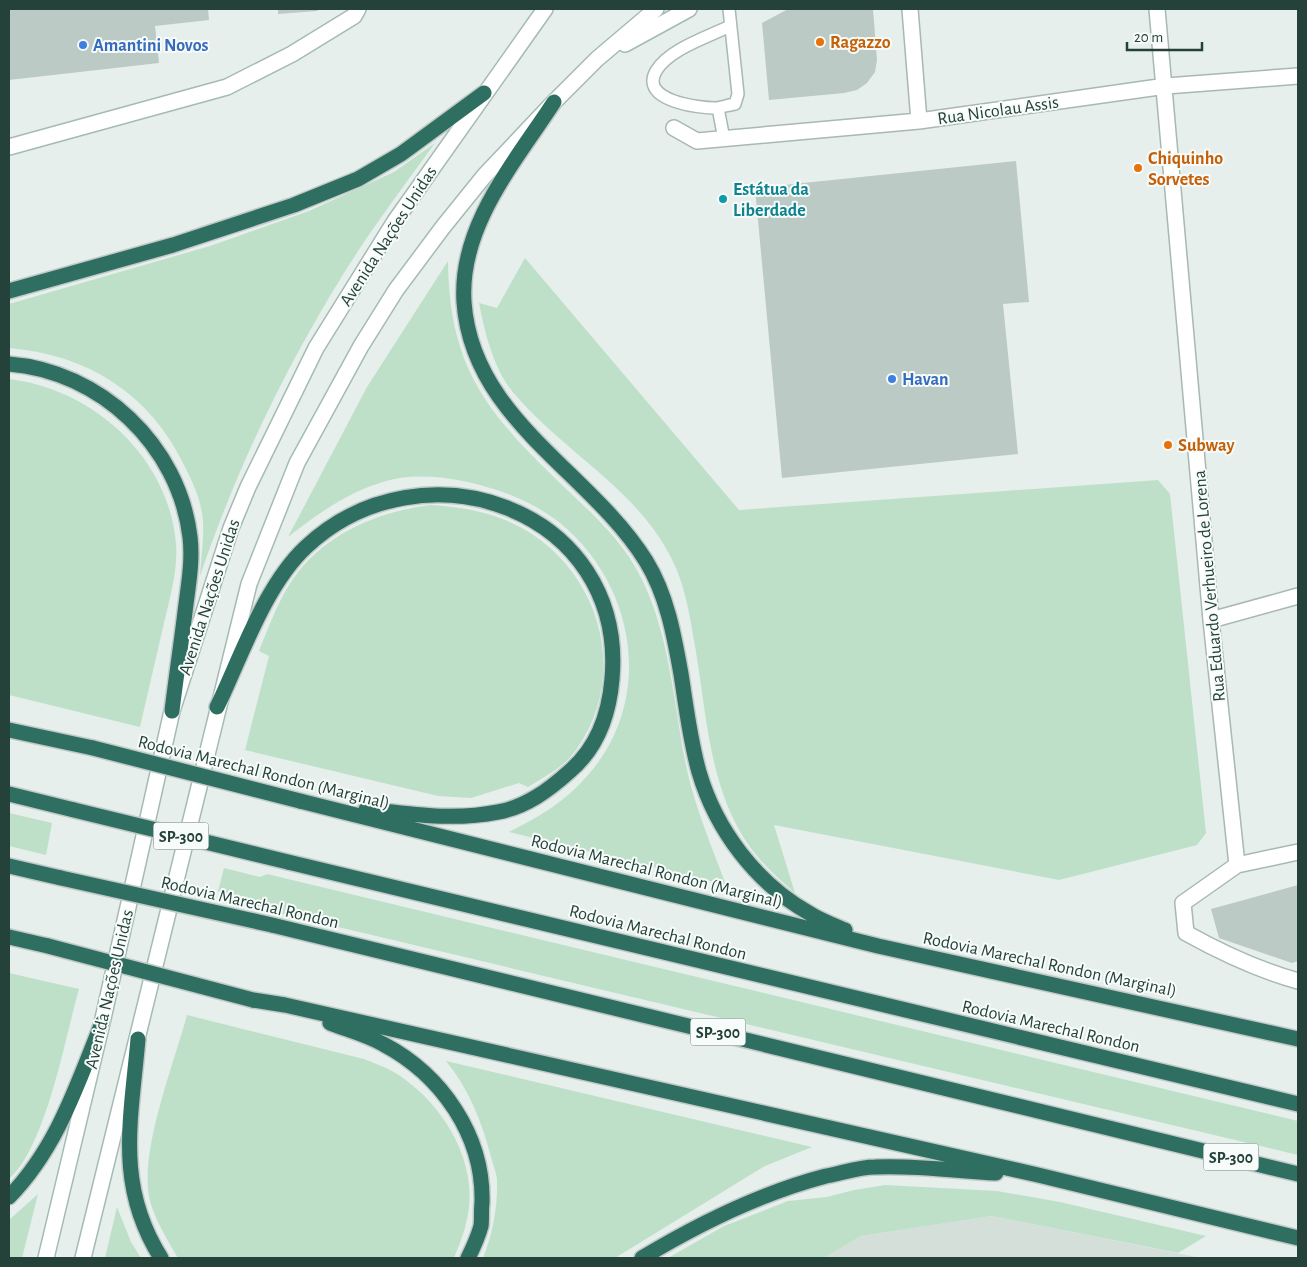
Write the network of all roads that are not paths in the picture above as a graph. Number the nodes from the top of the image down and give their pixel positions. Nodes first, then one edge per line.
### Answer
1 (358, 9) edge
2 (546, 9) edge
3 (656, 9) edge
4 (689, 9) edge
5 (728, 9) edge
6 (910, 9) edge
7 (1157, 9) edge
8 (730, 26) junction
9 (597, 59) junction
10 (1298, 76) edge
11 (1166, 86) junction
12 (484, 93) junction
13 (554, 102) junction
14 (718, 108) junction
15 (919, 121) junction
16 (674, 128) dead end
17 (724, 138) junction
18 (9, 147) edge
19 (9, 291) edge
20 (9, 364) edge
21 (1298, 596) edge
22 (1211, 620) junction
23 (217, 707) junction
24 (172, 711) junction
25 (9, 726) edge
26 (9, 730) edge
27 (35, 735) junction
28 (9, 794) edge
29 (305, 802) junction
30 (1298, 852) edge
31 (1237, 865) junction
32 (9, 866) edge
33 (9, 937) edge
34 (878, 946) junction
35 (1298, 981) edge
36 (284, 1005) junction
37 (102, 1023) junction
38 (1298, 1038) edge
39 (138, 1040) junction
40 (1298, 1104) edge
41 (1298, 1174) edge
42 (1038, 1175) junction
43 (9, 1196) edge
44 (1298, 1238) edge
45 (46, 1258) edge
46 (83, 1258) edge
47 (162, 1258) edge
48 (468, 1258) edge
49 (642, 1258) edge

1 - 18 main road
2 - 12 main road, Avenida Nações Unidas
3 - 9 main road, Avenida Nações Unidas
4 - 9 main road, Avenida Nações Unidas
5 - 8 lane
6 - 15 main road
7 - 11 main road, Rua Eduardo Verhueiro de Lorena
8 - 14 lane
8 - 14 lane
9 - 13 main road, Avenida Nações Unidas
10 - 11 main road, Rua Nicolau Assis
11 - 15 main road, Rua Nicolau Assis
11 - 22 main road, Rua Eduardo Verhueiro de Lorena
12 - 19 highway
12 - 24 main road, Avenida Nações Unidas
13 - 23 main road, Avenida Nações Unidas
13 - 34 highway
14 - 17 lane
15 - 17 main road, Rua Nicolau Assis
16 - 17 main road, Rua Nicolau Assis
20 - 24 highway
21 - 22 main road
22 - 31 main road, Rua Eduardo Verhueiro de Lorena
23 - 29 highway
23 - 39 main road, Avenida Nações Unidas
24 - 37 main road, Avenida Nações Unidas
25 - 27 highway
26 - 27 highway, Rodovia Marechal Rondon (Marginal)
27 - 29 highway, Rodovia Marechal Rondon (Marginal), bridge
28 - 40 highway, Rodovia Marechal Rondon / SP-300, bridge
29 - 34 highway, Rodovia Marechal Rondon (Marginal)
30 - 31 main road
31 - 35 main road
32 - 41 highway, Rodovia Marechal Rondon / SP-300, bridge
33 - 36 highway, bridge
34 - 38 highway, Rodovia Marechal Rondon (Marginal)
36 - 42 highway
36 - 48 highway
37 - 43 highway
37 - 45 main road, Avenida Nações Unidas
39 - 46 main road, Avenida Nações Unidas
39 - 47 highway
42 - 44 highway
42 - 49 highway

